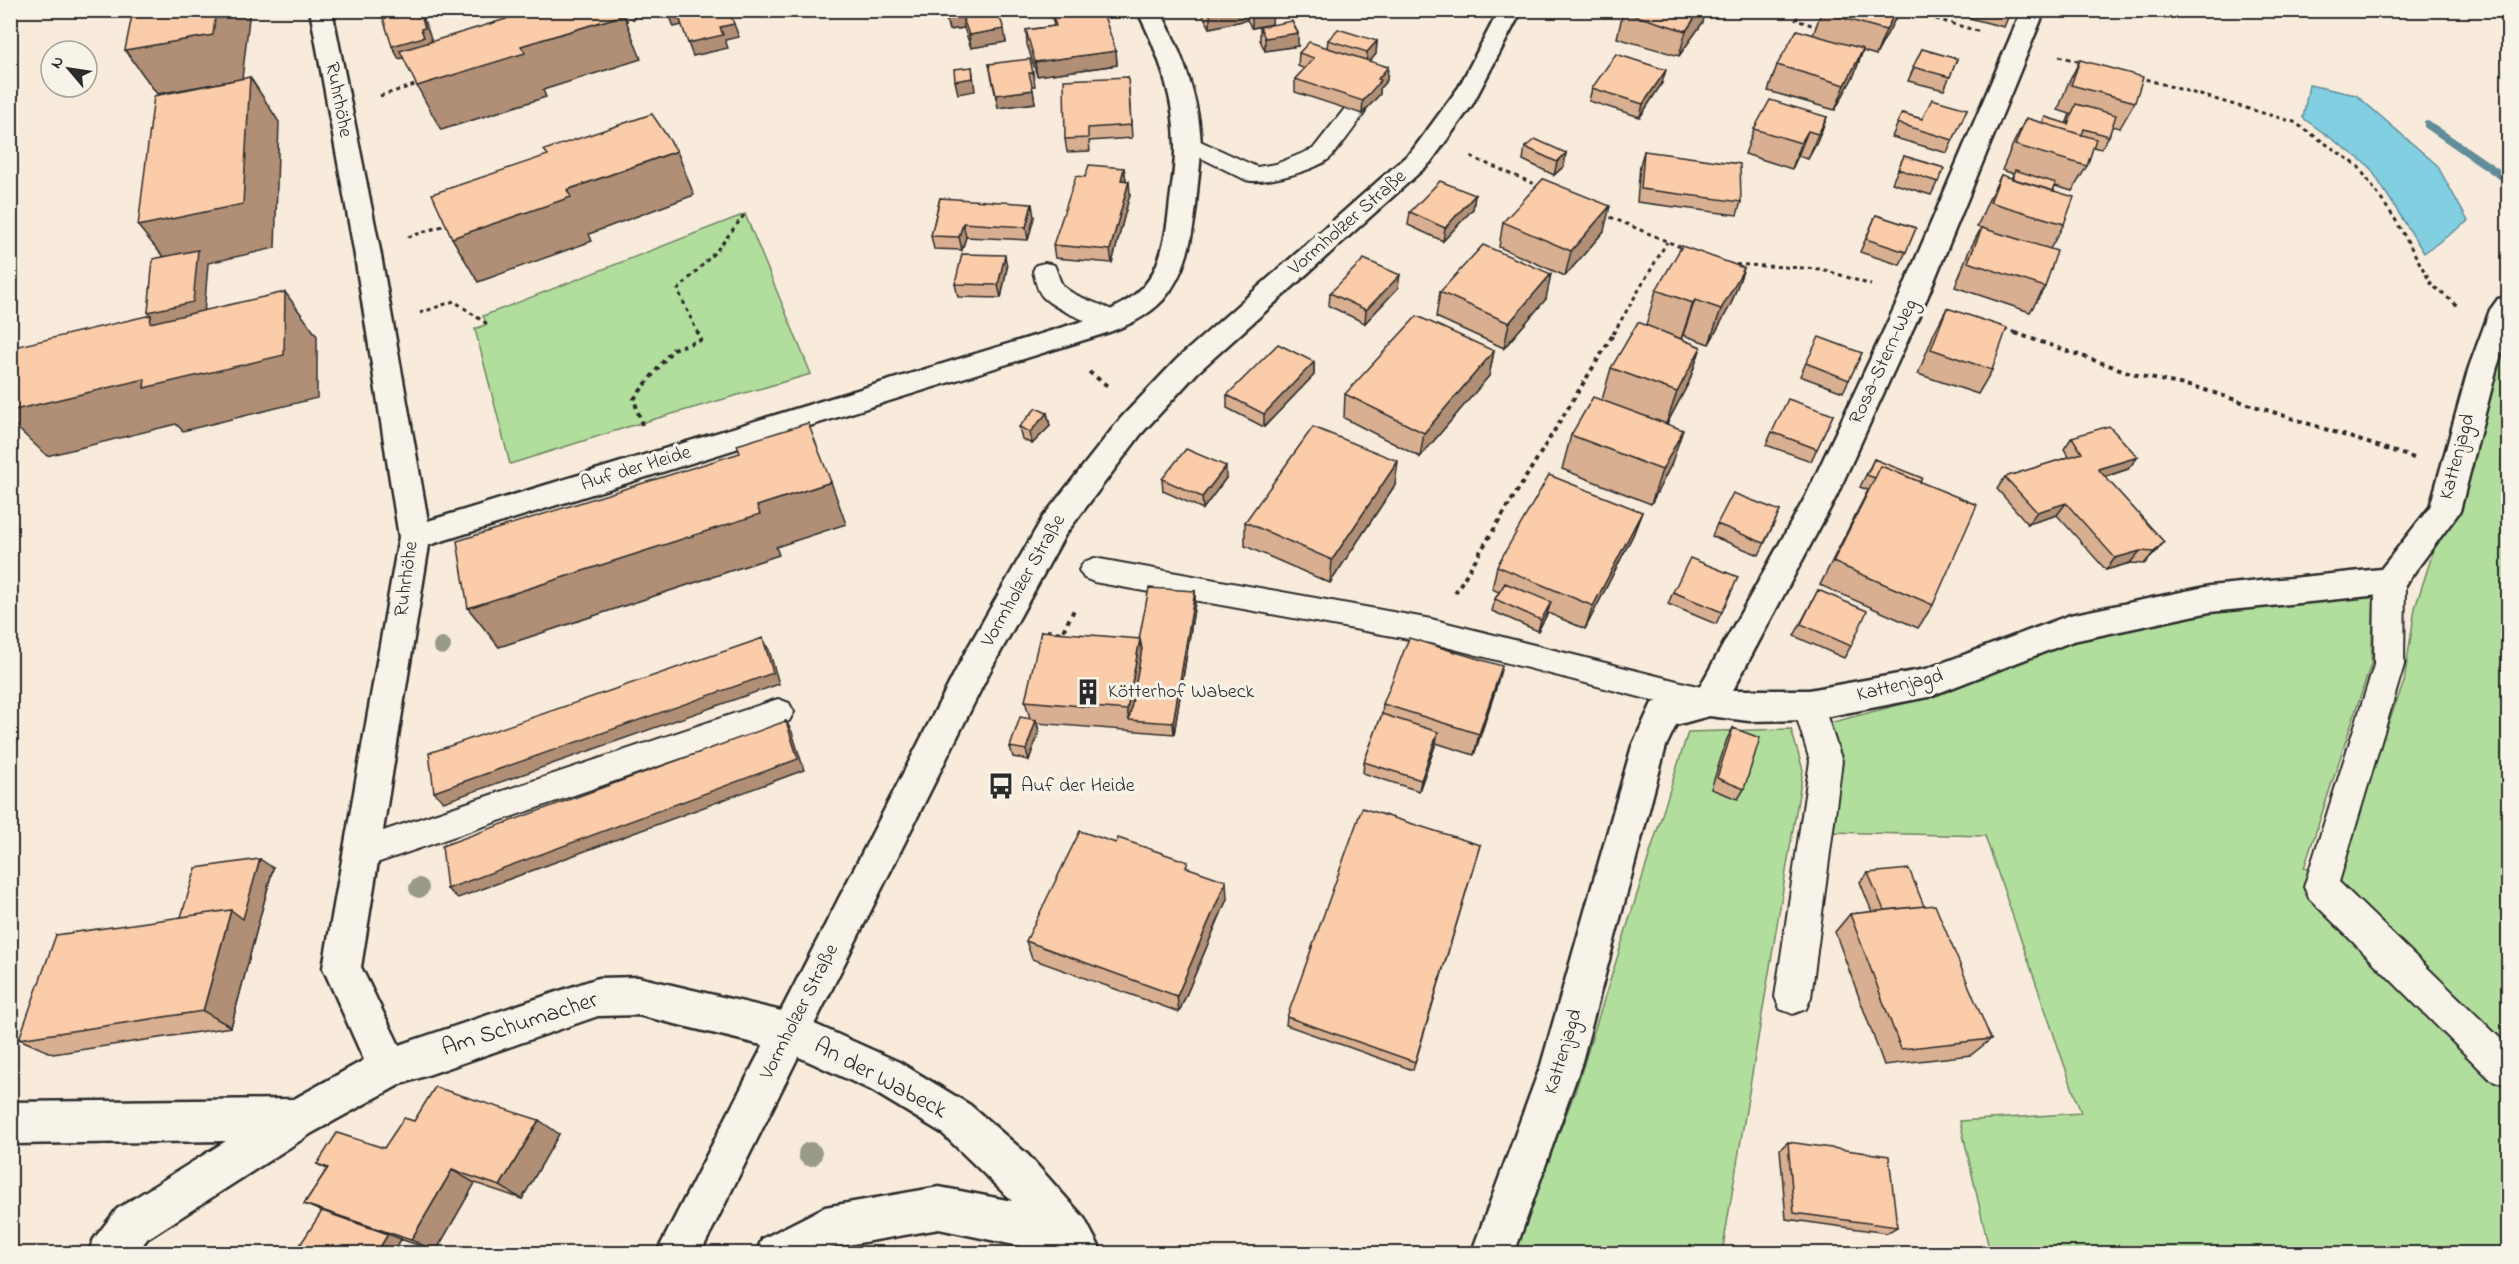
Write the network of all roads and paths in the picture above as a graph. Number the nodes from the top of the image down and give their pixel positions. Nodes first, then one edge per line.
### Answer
1 (321, 10) edge
2 (647, 10) edge
3 (1149, 10) edge
4 (1511, 10) edge
5 (1802, 10) edge
6 (1905, 10) edge
7 (2034, 10) edge
8 (616, 24) dead end
9 (1818, 27) dead end
10 (2021, 45) junction
11 (2088, 64) edge
12 (2133, 76) edge
13 (427, 81) edge
14 (339, 108) junction
15 (1353, 112) edge
16 (1435, 141) junction
17 (1187, 142) junction
18 (1547, 189) edge
19 (1601, 213) edge
20 (745, 214) dead end
21 (456, 222) edge
22 (1667, 242) junction
23 (367, 250) junction
24 (1688, 250) edge
25 (1721, 263) edge
26 (1045, 271) dead end
27 (1913, 298) junction
28 (1111, 321) junction
29 (2502, 321) edge
30 (487, 324) dead end
31 (1993, 325) edge
32 (380, 327) junction
33 (1047, 341) junction
34 (1144, 412) junction
35 (655, 463) junction
36 (2454, 471) junction
37 (415, 537) junction
38 (1094, 570) dead end
39 (2390, 581) junction
40 (1431, 631) junction
41 (1709, 702) junction
42 (1809, 705) junction
43 (778, 712) dead end
44 (362, 853) junction
45 (1793, 997) dead end
46 (790, 1032) junction
47 (2503, 1066) dead end
48 (389, 1068) junction
49 (298, 1119) junction
50 (10, 1123) edge
51 (1075, 1243) edge
52 (109, 1254) edge
53 (677, 1254) edge
54 (777, 1254) edge
55 (1492, 1254) edge

1 - 14 street, Ruhrhöhe
2 - 8 path
3 - 17 street, Auf der Heide
4 - 16 street, Vormholzer Straße
5 - 9 path
6 - 10 path
7 - 10 street, Rosa-Stern-Weg
10 - 11 path
10 - 27 street, Rosa-Stern-Weg
12 - 29 path
13 - 14 path
14 - 23 street, Ruhrhöhe
15 - 17 lane
16 - 18 path
16 - 34 street, Vormholzer Straße
17 - 28 street, Auf der Heide
19 - 22 path
20 - 35 path
21 - 23 path
22 - 24 path
22 - 40 path
23 - 32 street, Ruhrhöhe
25 - 27 path
26 - 28 lane
27 - 41 street, Rosa-Stern-Weg
28 - 33 street, Auf der Heide
29 - 36 street, Kattenjagd
30 - 32 path
31 - 36 path
32 - 37 street, Ruhrhöhe
33 - 34 path
33 - 35 street, Auf der Heide
34 - 46 street, Vormholzer Straße
35 - 37 street, Auf der Heide
36 - 39 street, Kattenjagd
37 - 44 street, Ruhrhöhe
38 - 40 lane
39 - 42 street, Kattenjagd
39 - 47 lane
40 - 41 lane
41 - 42 street, Kattenjagd
41 - 55 street, Kattenjagd
42 - 45 lane
43 - 44 lane
44 - 48 street, Ruhrhöhe
46 - 48 street, Am Schumacher
46 - 51 street, An der Wabeck
46 - 53 street, Vormholzer Straße
48 - 49 street, Am Schumacher
49 - 50 street, Am Schumacher
49 - 52 street, Am Schumacher
51 - 54 street, An der Wabeck

